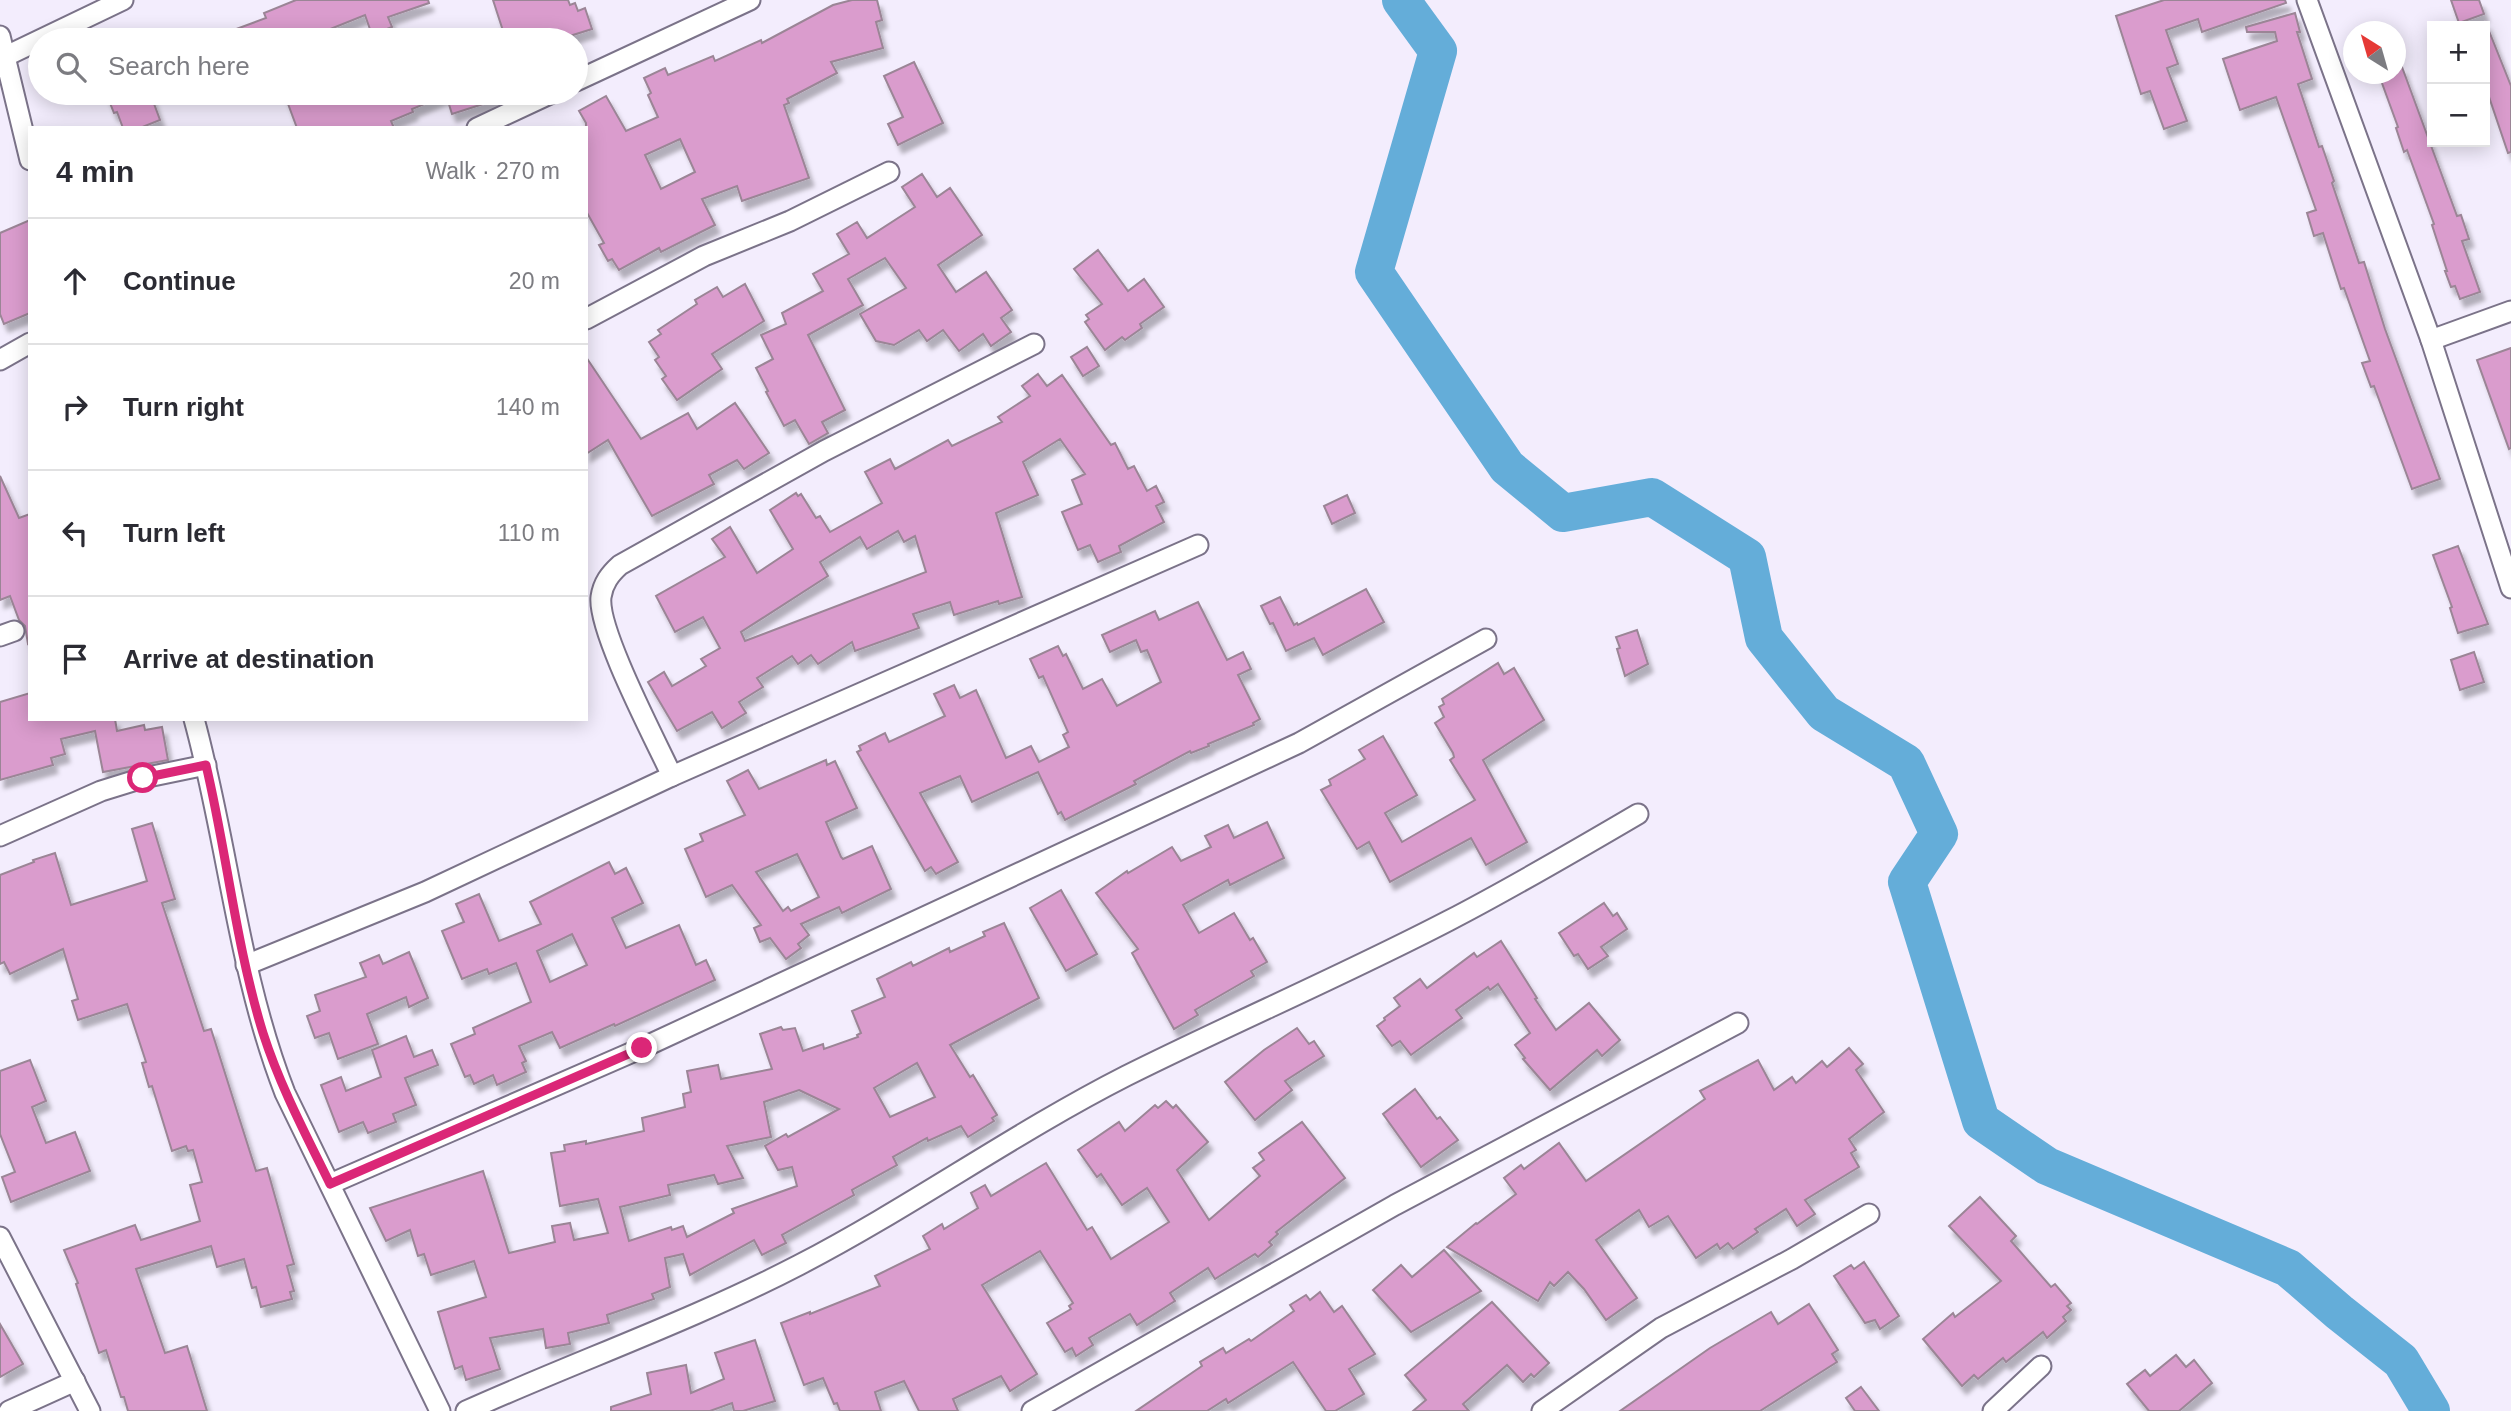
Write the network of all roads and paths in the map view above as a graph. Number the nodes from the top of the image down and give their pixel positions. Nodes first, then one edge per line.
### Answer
1 (123, 0) edge
2 (750, 0) edge
3 (2308, 0) edge
4 (65, 28) edge
5 (0, 36) edge
6 (28, 46) edge
7 (2, 58) edge
8 (588, 75) edge
9 (526, 105) edge
10 (481, 126) edge
11 (28, 153) edge
12 (889, 172) dead end
13 (2511, 311) edge
14 (588, 318) edge
15 (2431, 340) junction
16 (28, 344) edge
17 (1034, 344) dead end
18 (0, 360) edge
19 (1198, 545) dead end
20 (2511, 588) edge
21 (1486, 639) dead end
22 (195, 721) edge
23 (206, 765) junction
24 (672, 776) junction
25 (1638, 814) dead end
26 (0, 836) edge
27 (246, 965) junction
28 (1738, 1023) dead end
29 (330, 1184) junction
30 (1869, 1214) dead end
31 (0, 1237) edge
32 (2040, 1366) dead end
33 (75, 1381) junction
34 (9, 1411) edge
35 (90, 1411) edge
36 (440, 1411) edge
37 (466, 1411) edge
38 (1032, 1411) edge
39 (1542, 1411) edge
40 (1993, 1411) edge

1 - 4 street
2 - 8 street
3 - 15 street
5 - 7 street
6 - 7 street
7 - 11 street
9 - 10 street
12 - 14 street
13 - 15 street
15 - 20 street
16 - 18 street
17 - 24 street
19 - 24 street
21 - 29 street
22 - 23 street
23 - 26 street
23 - 27 street
24 - 27 street
25 - 37 street
27 - 29 street
28 - 38 street
29 - 36 street
30 - 39 street
31 - 33 street
32 - 40 street
33 - 34 street
33 - 35 street

